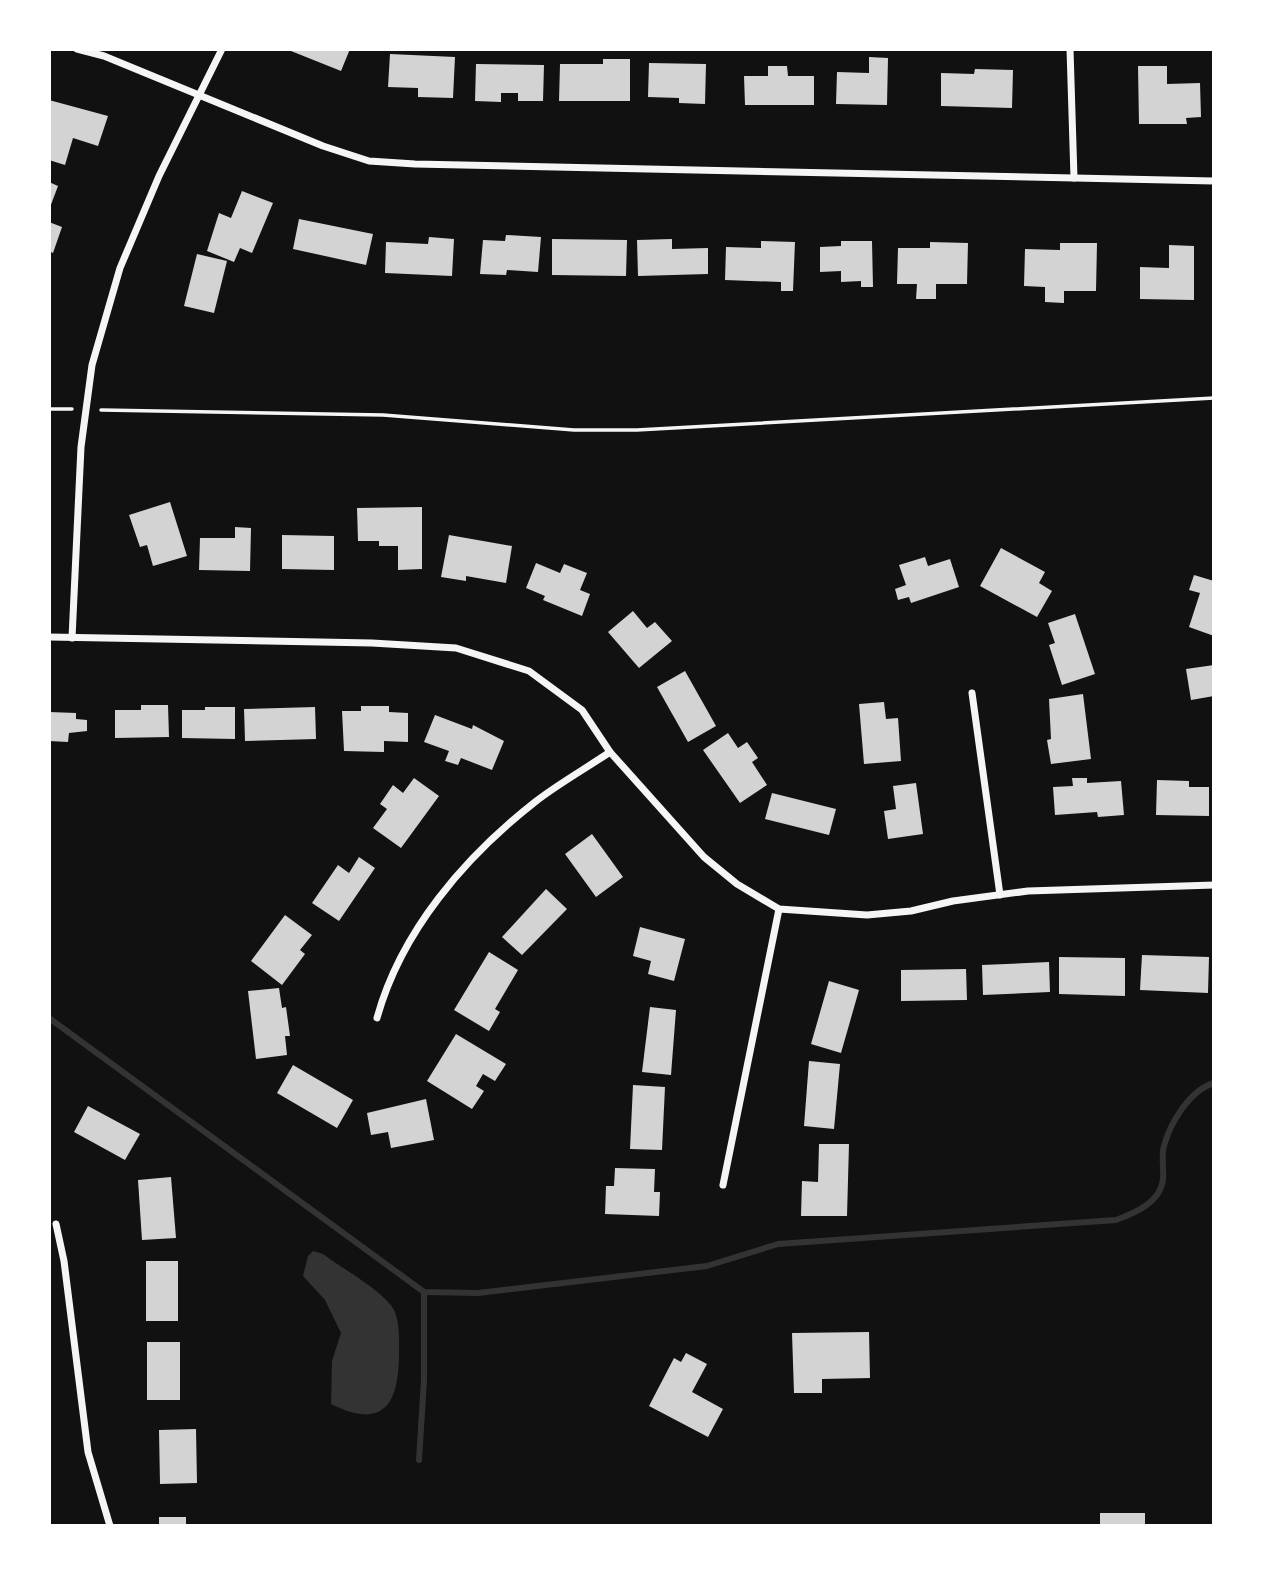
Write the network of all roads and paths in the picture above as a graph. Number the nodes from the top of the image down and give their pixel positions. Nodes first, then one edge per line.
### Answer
1 (77, 49) edge
2 (222, 49) edge
3 (1070, 49) edge
4 (200, 98) junction
5 (1074, 178) junction
6 (1214, 181) edge
7 (1214, 398) edge
8 (49, 409) edge
9 (86, 410) junction
10 (49, 637) edge
11 (72, 638) junction
12 (972, 693) dead end
13 (610, 752) junction
14 (1214, 885) edge
15 (1000, 895) junction
16 (779, 909) junction
17 (377, 1018) dead end
18 (723, 1185) dead end
19 (56, 1224) dead end
20 (110, 1526) edge

1 - 4 street
2 - 4 street
3 - 5 street
4 - 5 street
4 - 9 street
5 - 6 street
7 - 9 path
8 - 9 path
9 - 11 street
10 - 11 street
11 - 13 street
12 - 15 street
13 - 16 street
13 - 17 street
14 - 15 street
15 - 16 street
16 - 18 street
19 - 20 street

